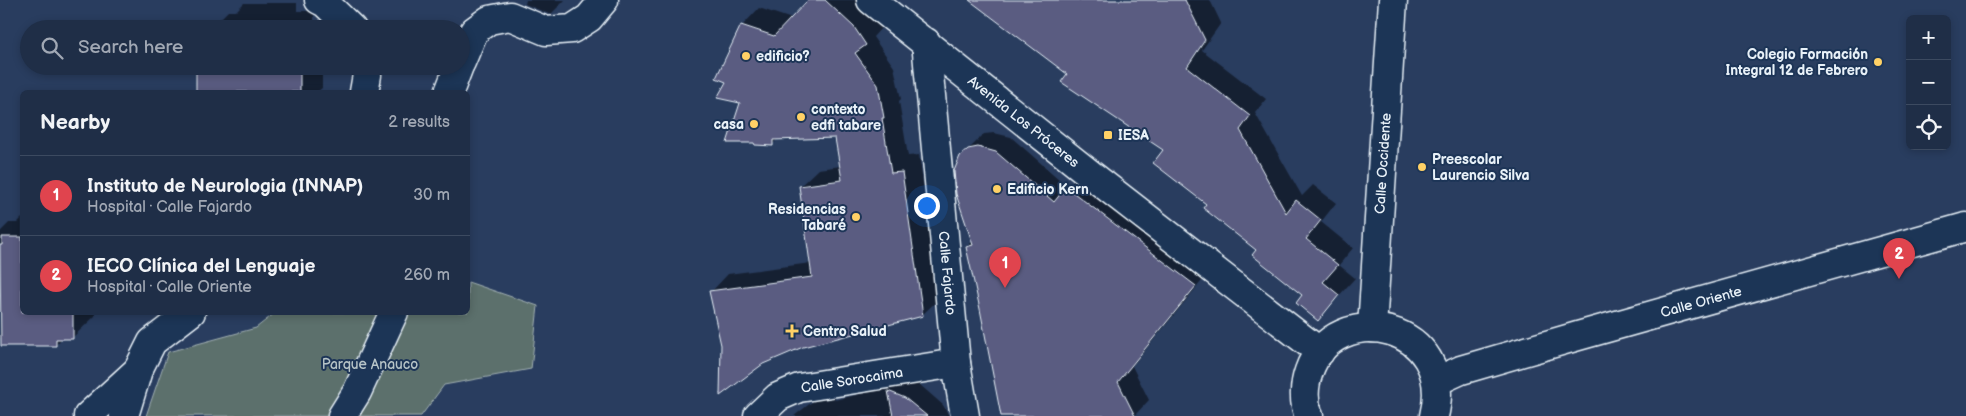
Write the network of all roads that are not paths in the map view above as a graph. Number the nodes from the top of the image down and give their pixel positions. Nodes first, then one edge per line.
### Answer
1 (319, 0) edge
2 (604, 0) edge
3 (871, 0) edge
4 (1393, 0) edge
5 (343, 20) edge
6 (470, 41) edge
7 (926, 42) junction
8 (367, 75) edge
9 (456, 75) edge
10 (364, 90) edge
11 (450, 90) edge
12 (1966, 227) edge
13 (187, 315) edge
14 (393, 315) edge
15 (1372, 328) junction
16 (1320, 352) junction
17 (956, 363) junction
18 (138, 370) junction
19 (1437, 381) junction
20 (1307, 415) edge
21 (88, 416) edge
22 (124, 416) edge
23 (342, 416) edge
24 (758, 416) edge
25 (965, 416) edge
26 (1434, 416) edge

1 - 5 street
2 - 6 street
3 - 7 street, Avenida Los Próceres
4 - 15 street, Calle Occidente
7 - 16 street, Avenida Los Próceres
7 - 17 street, Calle Fajardo
8 - 10 street
9 - 11 street
12 - 19 street, Calle Oriente
13 - 18 street
14 - 23 street
15 - 16 street
15 - 19 street
16 - 20 street
17 - 24 street, Calle Sorocaima
17 - 25 street, Calle Fajardo
18 - 21 street
18 - 22 street
19 - 26 street

